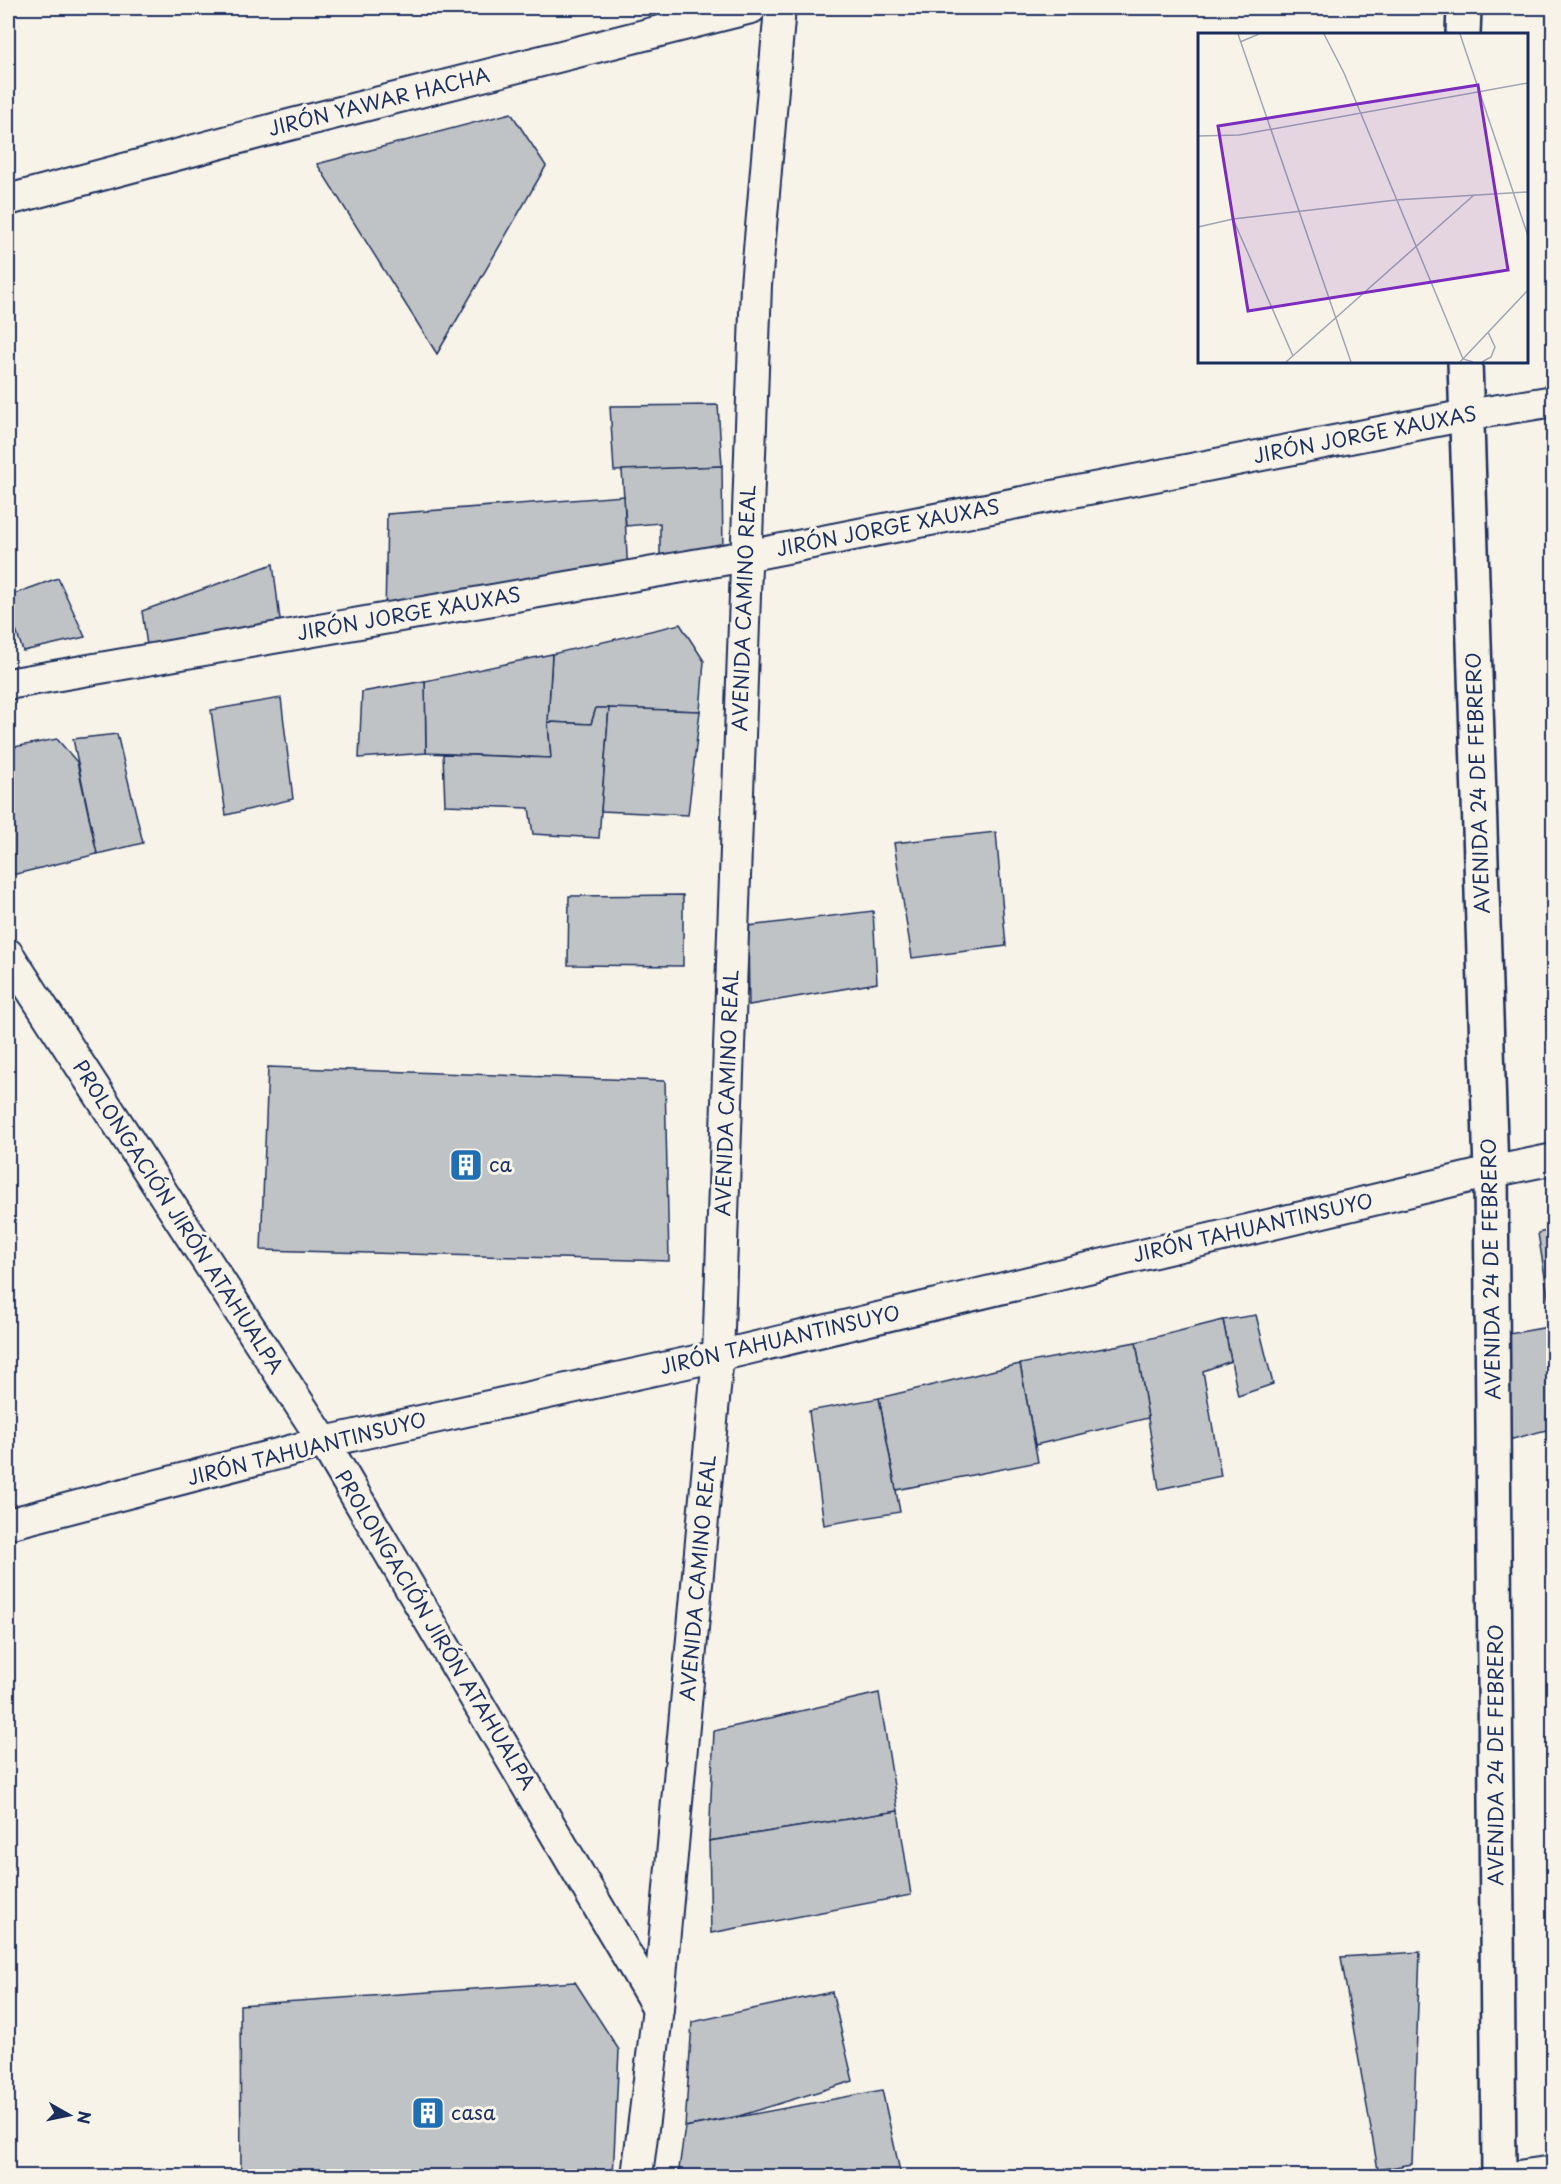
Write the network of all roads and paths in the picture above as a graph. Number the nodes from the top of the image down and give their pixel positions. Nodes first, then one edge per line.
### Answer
1 (751, 8) edge
2 (780, 8) edge
3 (1464, 8) edge
4 (1463, 33) edge
5 (8, 200) edge
6 (1465, 363) edge
7 (1554, 401) edge
8 (1467, 415) junction
9 (746, 556) junction
10 (8, 684) edge
11 (8, 954) edge
12 (1554, 1159) edge
13 (1491, 1172) junction
14 (718, 1356) junction
15 (324, 1442) junction
16 (8, 1524) edge
17 (658, 2008) junction
18 (1554, 2171) edge
19 (638, 2176) edge
20 (1499, 2176) edge
21 (1518, 2176) edge

1 - 5 street, JIRÓN YAWAR HACHA
2 - 9 street, AVENIDA CAMINO REAL
3 - 4 street
6 - 8 street, AVENIDA 24 DE FEBRERO
7 - 8 street, JIRÓN JORGE XAUXAS
8 - 9 street, JIRÓN JORGE XAUXAS
8 - 13 street, AVENIDA 24 DE FEBRERO
9 - 10 street, JIRÓN JORGE XAUXAS
9 - 14 street, AVENIDA CAMINO REAL
11 - 15 street, PROLONGACIÓN JIRÓN ATAHUALPA
12 - 13 street, JIRÓN TAHUANTINSUYO
13 - 14 street, JIRÓN TAHUANTINSUYO
13 - 20 street, AVENIDA 24 DE FEBRERO
14 - 15 street, JIRÓN TAHUANTINSUYO
14 - 17 street, AVENIDA CAMINO REAL
15 - 16 street, JIRÓN TAHUANTINSUYO
15 - 17 street, PROLONGACIÓN JIRÓN ATAHUALPA
17 - 19 street, AVENIDA CAMINO REAL
18 - 21 street

